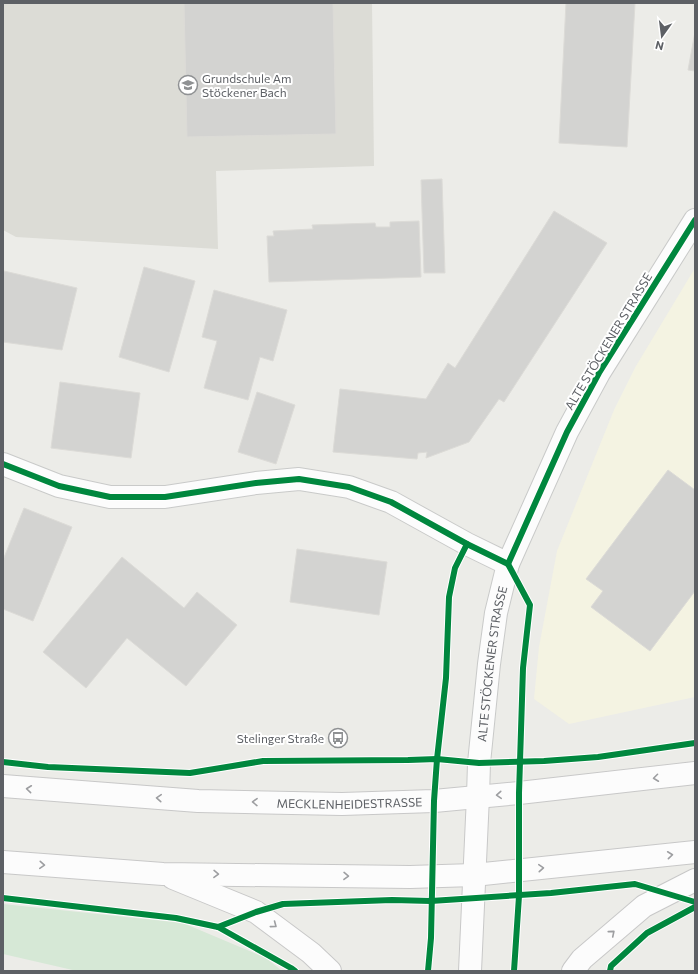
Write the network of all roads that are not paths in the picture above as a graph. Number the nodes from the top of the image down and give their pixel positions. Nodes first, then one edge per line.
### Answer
1 (695, 220) edge
2 (3, 464) edge
3 (508, 564) junction
4 (695, 773) edge
5 (3, 786) edge
6 (478, 796) junction
7 (695, 852) edge
8 (3, 862) edge
9 (163, 874) junction
10 (474, 875) junction
11 (695, 880) edge
12 (330, 971) edge
13 (470, 971) edge
14 (573, 971) edge

1 - 3 main road, ALTE STÖCKENER STRASSE
2 - 3 main road
3 - 6 main road, ALTE STÖCKENER STRASSE
4 -> 6 main road, MECKLENHEIDESTRASSE
6 -> 5 main road, MECKLENHEIDESTRASSE
6 - 10 main road
10 -> 7 main road
8 -> 9 main road
9 -> 10 main road
9 -> 12 main road
10 - 13 main road
14 -> 11 main road

